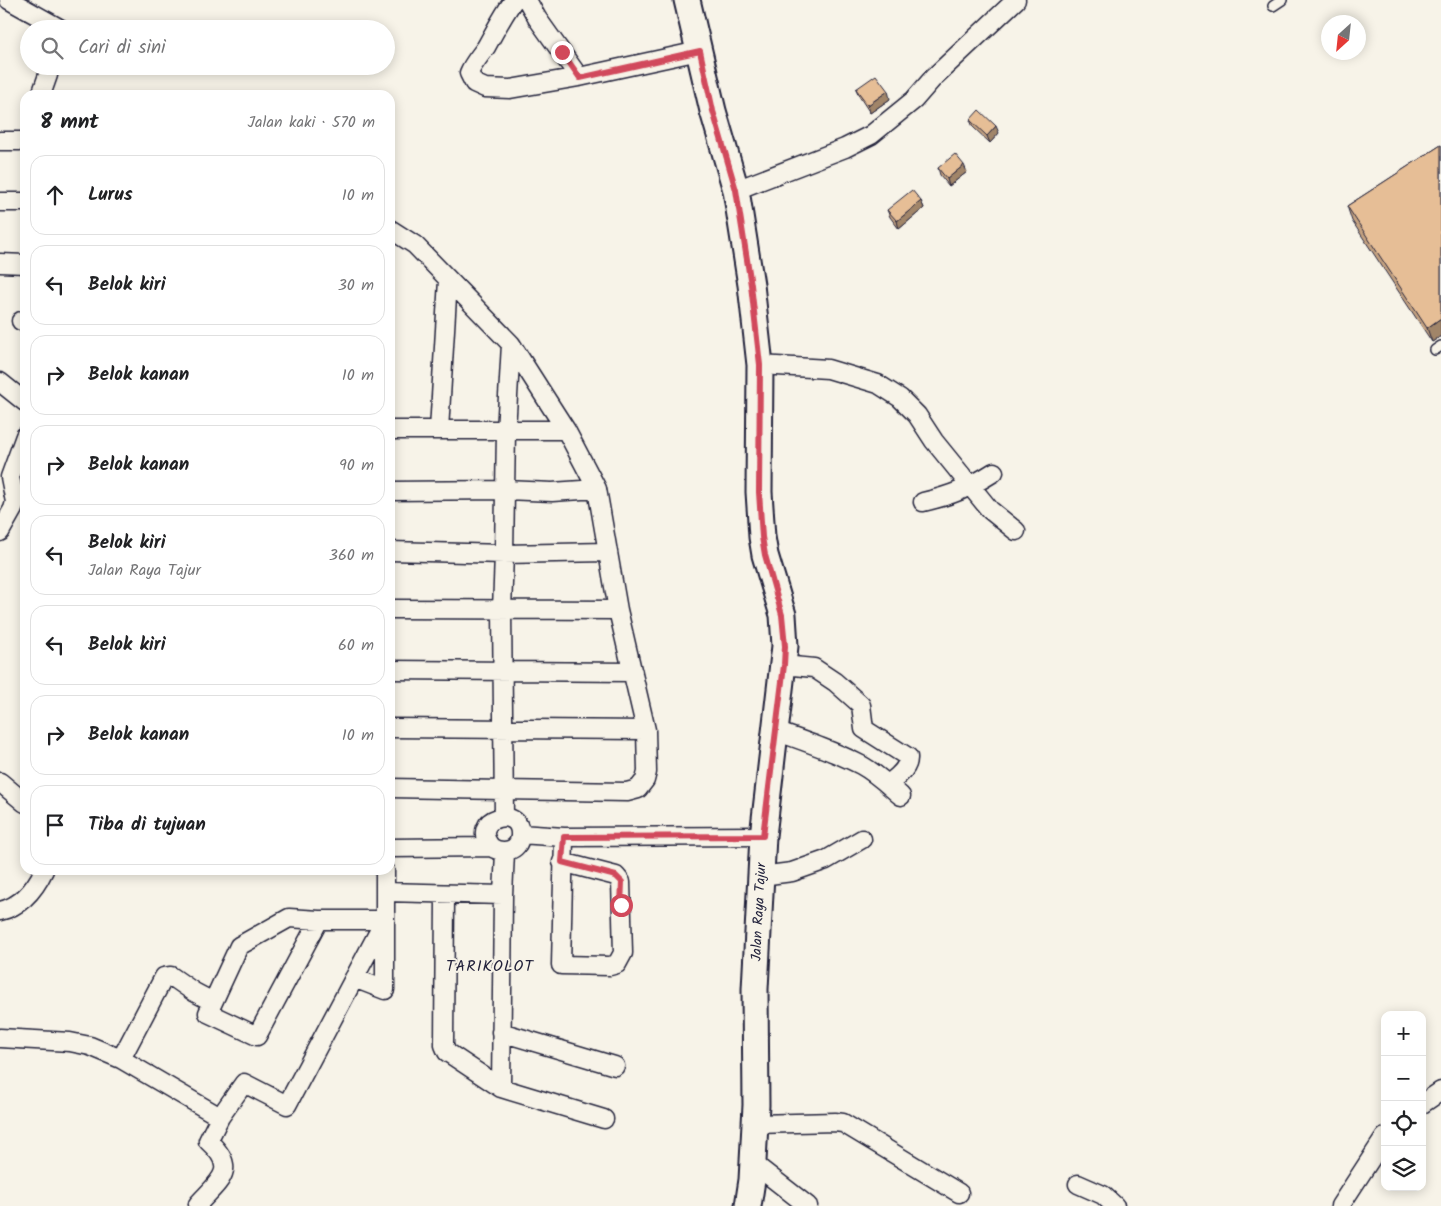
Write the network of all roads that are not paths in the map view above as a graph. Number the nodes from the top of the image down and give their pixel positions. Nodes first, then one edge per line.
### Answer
1 (7, 0) edge
2 (514, 0) edge
3 (527, 0) edge
4 (688, 0) edge
5 (1016, 0) edge
6 (1282, 0) edge
7 (1273, 6) dead end
8 (0, 9) edge
9 (44, 20) edge
10 (700, 51) junction
11 (48, 75) dead end
12 (580, 78) junction
13 (43, 90) edge
14 (0, 140) edge
15 (20, 141) edge
16 (736, 190) junction
17 (0, 202) edge
18 (20, 202) edge
19 (395, 232) edge
20 (0, 264) edge
21 (20, 264) edge
22 (448, 280) junction
23 (511, 344) junction
24 (760, 365) junction
25 (0, 382) edge
26 (20, 398) edge
27 (395, 430) edge
28 (439, 430) junction
29 (506, 430) junction
30 (566, 430) junction
31 (20, 448) edge
32 (994, 472) dead end
33 (971, 487) junction
34 (597, 489) junction
35 (506, 490) junction
36 (395, 491) edge
37 (922, 502) dead end
38 (1016, 531) dead end
39 (0, 532) edge
40 (395, 551) edge
41 (607, 552) junction
42 (504, 554) junction
43 (395, 609) edge
44 (502, 610) junction
45 (618, 610) junction
46 (784, 665) junction
47 (395, 670) edge
48 (503, 671) junction
49 (634, 672) junction
50 (395, 728) edge
51 (503, 729) junction
52 (646, 730) junction
53 (775, 731) junction
54 (0, 782) edge
55 (395, 788) edge
56 (504, 790) junction
57 (20, 799) edge
58 (504, 817) junction
59 (520, 834) junction
60 (763, 836) junction
61 (564, 837) junction
62 (862, 840) dead end
63 (395, 848) edge
64 (498, 850) junction
65 (562, 862) junction
66 (41, 875) edge
67 (385, 875) edge
68 (761, 876) junction
69 (385, 892) junction
70 (445, 895) junction
71 (503, 895) junction
72 (0, 911) edge
73 (319, 920) junction
74 (385, 920) junction
75 (354, 978) junction
76 (212, 1002) junction
77 (501, 1032) junction
78 (0, 1038) edge
79 (121, 1059) junction
80 (615, 1066) dead end
81 (501, 1088) junction
82 (1441, 1090) edge
83 (1426, 1101) edge
84 (220, 1117) junction
85 (604, 1119) dead end
86 (755, 1124) junction
87 (1381, 1143) edge
88 (753, 1163) junction
89 (1078, 1184) dead end
90 (959, 1193) dead end
91 (199, 1206) edge
92 (748, 1206) edge
93 (808, 1206) edge
94 (1115, 1206) edge
95 (1340, 1206) edge

1 - 8 street
1 - 9 street
2 - 12 street
3 - 12 street
4 - 10 main road, Jalan Raya Tajur
5 - 16 street
6 - 7 lane
10 - 12 street
10 - 16 main road, Jalan Raya Tajur
11 - 13 street
14 - 15 street
16 - 24 main road, Jalan Raya Tajur
17 - 18 street
19 - 22 street
20 - 21 street
22 - 23 street
22 - 28 street
23 - 29 street
23 - 30 street
24 - 33 street
24 - 46 main road, Jalan Raya Tajur
25 - 26 street
27 - 28 street
28 - 29 street
29 - 30 street
29 - 35 street
30 - 34 street
31 - 39 street
32 - 33 street
33 - 37 street
33 - 38 street
34 - 35 street
34 - 41 street
35 - 36 street
35 - 42 street
40 - 42 street
41 - 42 street
41 - 45 street
42 - 44 street
43 - 44 street
44 - 45 street
44 - 48 street
45 - 49 street
46 - 53 main road, Jalan Raya Tajur
46 - 53 street
47 - 48 street
48 - 49 street
48 - 51 street
49 - 52 street
50 - 51 street
51 - 52 street
51 - 56 street
52 - 56 street
53 - 60 main road, Jalan Raya Tajur
54 - 57 street
55 - 56 street
56 - 58 street
58 - 59 street
58 - 64 street
59 - 61 street
59 - 64 street
60 - 61 street
60 - 68 main road, Jalan Raya Tajur
61 - 65 street
62 - 68 street
63 - 64 street
64 - 71 street
65 - 65 street
66 - 72 street
67 - 69 street
68 - 86 main road, Jalan Raya Tajur
69 - 70 street
69 - 74 street
70 - 71 street
70 - 81 street
71 - 77 street
73 - 74 street
73 - 76 street
73 - 76 street
74 - 75 street
74 - 75 street
75 - 84 street
76 - 79 street
77 - 80 street
77 - 81 street
78 - 79 street
79 - 84 street
81 - 85 street
82 - 83 street
84 - 91 street
86 - 88 main road, Jalan Raya Tajur
86 - 90 street
87 - 95 street
88 - 92 main road, Jalan Raya Tajur
88 - 93 street
89 - 94 street

